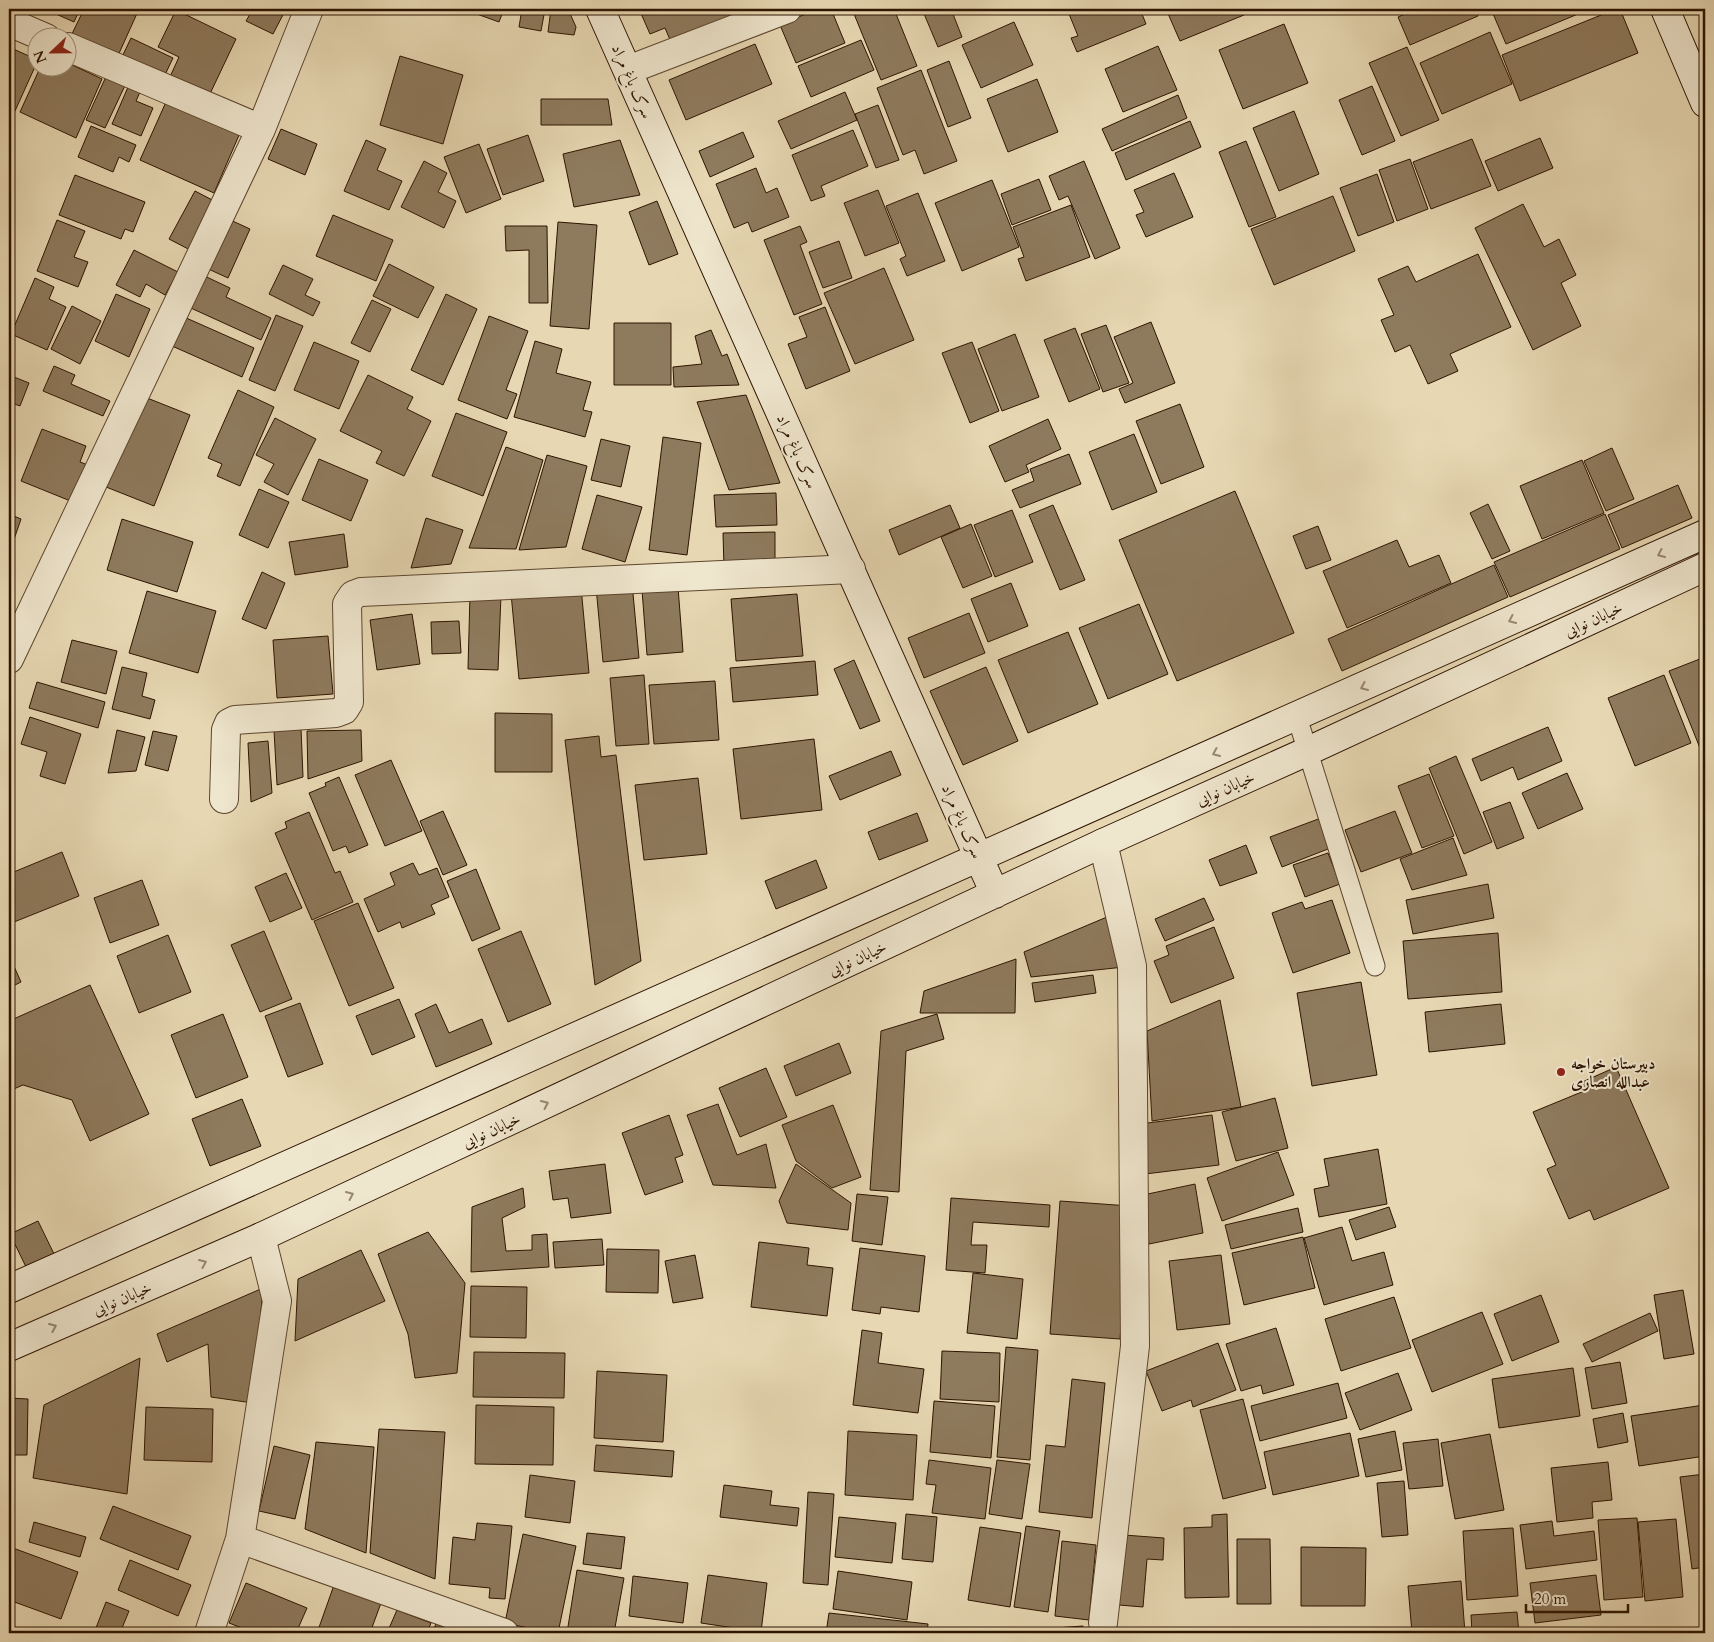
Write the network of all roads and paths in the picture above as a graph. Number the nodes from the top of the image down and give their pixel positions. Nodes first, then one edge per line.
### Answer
1 (309, 9) edge
2 (600, 9) edge
3 (787, 9) edge
4 (1665, 9) edge
5 (9, 22) edge
6 (28, 30) edge
7 (78, 51) edge
8 (628, 70) junction
9 (1704, 96) edge
10 (261, 128) junction
11 (1705, 534) edge
12 (1705, 567) edge
13 (850, 569) junction
14 (9, 659) edge
15 (1297, 717) junction
16 (1308, 751) junction
17 (224, 798) dead end
18 (1103, 843) junction
19 (978, 857) junction
20 (995, 894) junction
21 (1375, 966) dead end
22 (261, 1237) junction
23 (9, 1289) edge
24 (9, 1347) edge
25 (240, 1539) junction
26 (1103, 1623) dead end
27 (209, 1633) edge
28 (504, 1633) edge

1 - 10 street
2 - 8 street, سرک باغ مراد
3 - 8 street
4 - 9 street
5 - 6 street
7 - 10 street
8 - 13 street, سرک باغ مراد
10 - 14 street
11 -> 15 street, خیابان نوایی
12 - 16 street, خیابان نوایی
13 - 17 street
13 - 19 street, سرک باغ مراد
15 - 16 lane
15 -> 19 street, خیابان نوایی
16 - 18 street, خیابان نوایی
16 - 21 lane
18 - 20 street, خیابان نوایی
18 - 26 street
19 - 20 street, سرک باغ مراد
19 - 23 street, خیابان نوایی
22 -> 20 street, خیابان نوایی
24 -> 22 street, خیابان نوایی
22 - 25 street
25 - 27 street
25 - 28 street

